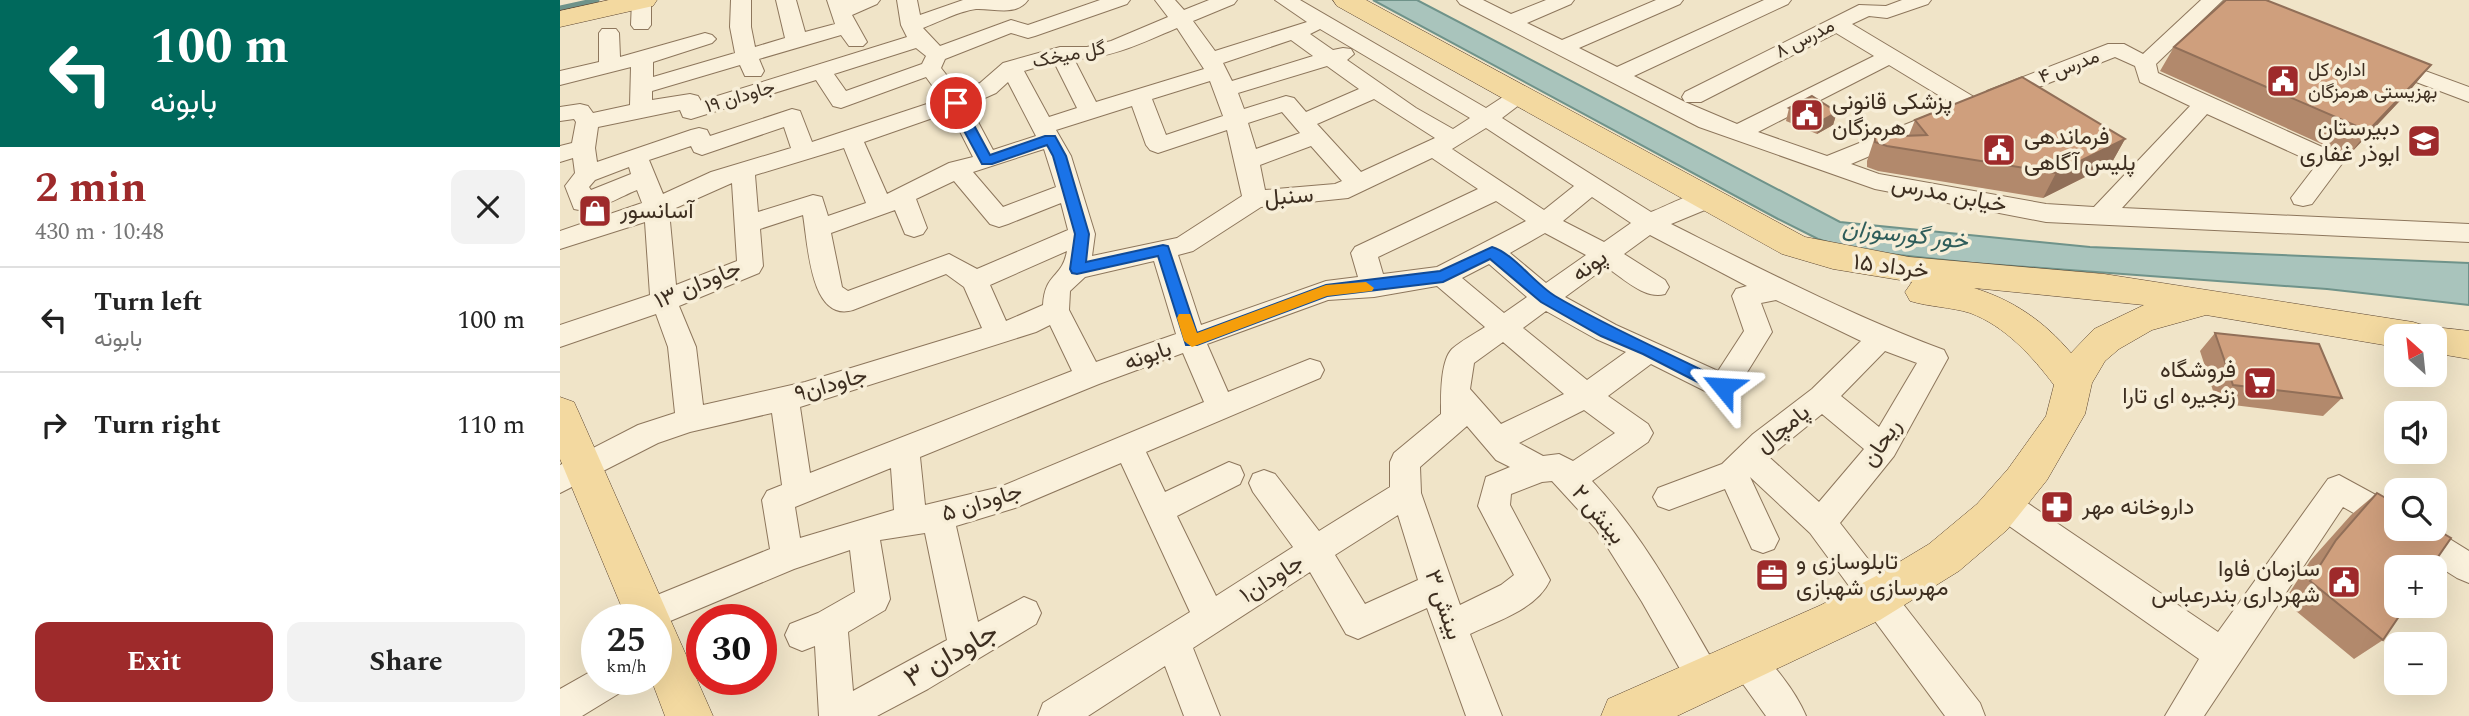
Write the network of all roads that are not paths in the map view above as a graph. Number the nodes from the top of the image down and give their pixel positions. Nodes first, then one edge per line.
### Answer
1 (741, 0) edge
2 (786, 0) edge
3 (870, 0) edge
4 (907, 0) edge
5 (1120, 0) edge
6 (1165, 0) edge
7 (1227, 0) edge
8 (1285, 0) edge
9 (1346, 0) edge
10 (1467, 0) edge
11 (1564, 0) edge
12 (1672, 0) edge
13 (1781, 0) edge
14 (1921, 0) edge
15 (2213, 0) edge
16 (973, 2) edge
17 (1009, 3) edge
18 (1859, 4) edge
19 (1643, 5) edge
20 (642, 9) edge
21 (841, 13) edge
22 (560, 19) edge
23 (1180, 19) junction
24 (1060, 20) junction
25 (1324, 22) junction
26 (1511, 22) junction
27 (1836, 23) junction
28 (1011, 26) junction
29 (914, 32) junction
30 (1293, 32) junction
31 (609, 33) dead end
32 (705, 39) dead end
33 (974, 40) junction
34 (797, 43) junction
35 (1572, 43) junction
36 (1365, 46) junction
37 (1060, 53) junction
38 (1087, 53) junction
39 (867, 56) junction
40 (1890, 56) junction
41 (747, 57) junction
42 (2373, 57) edge
43 (642, 58) junction
44 (1330, 58) junction
45 (933, 62) junction
46 (2146, 63) junction
47 (610, 66) junction
48 (821, 71) junction
49 (1626, 72) junction
50 (1006, 73) junction
51 (1217, 74) junction
52 (560, 78) edge
53 (884, 85) junction
54 (762, 90) junction
55 (1376, 90) junction
56 (2469, 95) edge
57 (1139, 96) junction
58 (1520, 96) junction
59 (1693, 97) junction
60 (641, 98) junction
61 (956, 103) junction
62 (2204, 104) junction
63 (1971, 105) junction
64 (691, 111) junction
65 (1090, 111) junction
66 (560, 114) edge
67 (1488, 119) junction
68 (1235, 121) junction
69 (587, 122) junction
70 (897, 124) junction
71 (1308, 129) junction
72 (1747, 129) junction
73 (1047, 132) junction
74 (851, 138) junction
75 (700, 141) junction
76 (1443, 143) junction
77 (571, 151) edge
78 (804, 153) junction
79 (987, 161) junction
80 (1247, 161) junction
81 (1838, 161) junction
82 (640, 167) junction
83 (957, 169) junction
84 (743, 172) junction
85 (713, 181) junction
86 (1357, 183) junction
87 (1591, 185) junction
88 (575, 187) edge
89 (1497, 190) junction
90 (1069, 191) junction
91 (902, 194) junction
92 (2303, 198) dead end
93 (1255, 199) junction
94 (1707, 199) junction
95 (656, 206) junction
96 (880, 207) junction
97 (2102, 214) junction
98 (1545, 222) junction
99 (1649, 223) junction
100 (745, 225) junction
101 (818, 228) junction
102 (914, 228) dead end
103 (2469, 233) edge
104 (1082, 234) junction
105 (560, 240) edge
106 (1794, 246) junction
107 (1163, 250) junction
108 (1492, 252) junction
109 (1606, 255) junction
110 (1443, 276) junction
111 (975, 281) junction
112 (1374, 287) junction
113 (1656, 287) dead end
114 (1063, 289) junction
115 (1778, 290) junction
116 (1546, 298) junction
117 (664, 301) junction
118 (2207, 303) junction
119 (1505, 327) junction
120 (2384, 331) edge
121 (998, 334) junction
122 (560, 336) edge
123 (1881, 338) junction
124 (1192, 341) junction
125 (2447, 341) edge
126 (2469, 345) edge
127 (1649, 350) junction
128 (1310, 370) dead end
129 (1089, 376) junction
130 (2073, 382) junction
131 (1586, 396) junction
132 (1822, 397) junction
133 (784, 398) junction
134 (1455, 406) junction
135 (1221, 408) junction
136 (560, 413) edge
137 (690, 420) junction
138 (1497, 440) junction
139 (1883, 447) junction
140 (1129, 448) junction
141 (904, 450) junction
142 (1741, 465) junction
143 (1540, 469) junction
144 (573, 473) edge
145 (1229, 475) dead end
146 (1570, 480) junction
147 (1264, 483) dead end
148 (1406, 493) junction
149 (788, 496) junction
150 (1669, 497) dead end
151 (2003, 504) junction
152 (1158, 510) junction
153 (2384, 516) edge
154 (924, 519) junction
155 (1821, 523) junction
156 (863, 532) junction
157 (1763, 539) dead end
158 (2426, 541) edge
159 (1315, 551) junction
160 (787, 557) junction
161 (2469, 568) edge
162 (1437, 588) junction
163 (1880, 597) junction
164 (638, 604) edge
165 (1024, 613) dead end
166 (1210, 619) junction
167 (672, 624) edge
168 (1450, 627) junction
169 (1173, 642) junction
170 (966, 647) junction
171 (2222, 656) junction
172 (1747, 661) junction
173 (672, 677) edge
174 (1705, 680) junction
175 (584, 695) edge
176 (560, 709) edge
177 (689, 716) edge
178 (839, 716) edge
179 (1056, 716) edge
180 (1202, 716) edge
181 (1484, 716) edge
182 (1625, 716) edge
183 (1788, 716) edge
184 (1967, 716) edge
185 (2183, 716) edge

1 - 41 street
2 - 34 street
3 - 21 street
4 - 29 street
5 - 24 street
6 - 23 street
7 - 23 street, گل میخک
8 - 25 street
9 - 58 main road, ۱۵ خرداد
10 - 26 street, خیابن مدرس
11 - 26 street
12 - 19 street
13 - 49 street
14 - 18 street, مدرس ۸
15 - 46 street
16 - 17 street
16 - 29 street, جاودان ۱۹
17 - 28 street
18 - 27 street, مدرس ۸
19 - 35 street
20 - 22 main road
21 - 34 street
21 - 39 street
23 - 38 street, گل میخک
23 - 51 street
24 - 28 street
24 - 38 street
25 - 30 street
25 - 36 street
26 - 35 street, خیابن مدرس
27 - 40 street
27 - 59 street, مدرس ۸
28 - 33 street
29 - 39 street, جاودان ۱۹
29 - 45 street
30 - 44 street
30 - 51 street
31 - 47 street
32 - 43 street
33 - 45 street
33 - 50 street
34 - 41 street
35 - 49 street, خیابن مدرس
36 - 44 street
36 - 67 street
37 - 38 street, گل میخک
37 - 50 street, گل میخک
37 - 65 street
39 - 48 street, جاودان ۱۹
39 - 53 street
40 - 63 street
40 - 72 street
41 - 54 street
41 - 60 street
42 - 56 street
43 - 47 street
43 - 60 street
44 - 51 street
44 - 55 street
45 - 53 street
45 - 61 street
46 - 62 street
46 - 63 street, مدرس ۴
47 - 52 street
48 - 53 street
48 - 54 street, جاودان ۱۹
49 - 59 street
49 - 72 street, خیابن مدرس
50 - 61 street, گل میخک
50 - 73 street
51 - 57 street
51 - 68 street
53 - 70 street
54 - 64 street, جاودان ۱۹
55 - 71 street
55 - 76 street
57 - 65 street
57 - 68 street
58 - 67 street, سنبل
58 - 94 main road, ۱۵ خرداد
59 - 72 street
60 - 64 street, جاودان ۱۹
60 - 69 street, جاودان ۱۹
61 - 70 street
61 - 79 street
62 - 92 street
62 - 97 street
63 - 81 street, مدرس ۴
64 - 75 street
65 - 73 street
66 - 69 street
67 - 76 street, سنبل
67 - 87 street
68 - 71 street
68 - 80 street
69 - 77 street
70 - 74 street
71 - 80 street
71 - 86 street
72 - 81 street, خیابن مدرس
73 - 79 street
73 - 90 street
74 - 78 street
74 - 96 street
75 - 78 street
75 - 82 street
75 - 85 street
76 - 86 street, سنبل
76 - 89 street
77 - 88 street
78 - 84 street
79 - 83 street
80 - 93 street
81 - 97 street, خیابن مدرس
82 - 88 street
82 - 95 street
83 - 90 street
83 - 91 street
84 - 85 street
84 - 100 street, جاودان ۱۳
85 - 95 street
86 - 93 street, سنبل
87 - 98 street, بابونه
87 - 99 street
89 - 98 street
89 - 112 street
90 - 104 street
91 - 96 street
91 - 102 street
93 - 107 street, سنبل
94 - 99 street, پونه
94 - 106 main road, ۱۵ خرداد
95 - 105 street
95 - 117 street
96 - 101 street
97 - 103 street, خیابن مدرس
98 - 108 street, بابونه
98 - 109 street
99 - 109 street, پونه
99 - 115 street
100 - 101 street
100 - 117 street, جاودان ۱۳
101 - 111 street
104 - 111 street
104 - 114 street
106 - 118 main road, ۱۵ خرداد
106 - 130 main road
107 - 114 street, سنبل
107 - 124 street
108 - 110 street, بابونه
108 - 116 street
109 - 113 street
109 - 116 street, پونه
110 - 112 street, بابونه
110 - 119 street
111 - 121 street
112 - 124 street, بابونه
114 - 121 street, جاودان۹
114 - 129 street
115 - 123 street
115 - 127 street
116 - 119 street, پونه
116 - 127 street
117 - 122 street, جاودان ۱۳
117 - 137 street
118 - 120 main road, ۱۵ خرداد
118 - 130 main road
119 - 131 street
119 - 134 street, پونه
121 - 133 street, جاودان۹
123 - 132 street, پامچال
123 - 139 street, ریحان
124 - 129 street, بابونه
124 - 135 street
125 - 126 main road
127 - 131 street
128 - 135 street, جاودان ۵
129 - 141 street, بابونه
130 - 151 main road
131 - 138 street
131 - 146 street
132 - 139 street
132 - 142 street, پامچال
133 - 137 street, جاودان۹
133 - 149 street
134 - 138 street, بینش ۲
134 - 148 street
135 - 140 street, جاودان ۵
136 - 144 main road
137 - 144 street, جاودان۹
138 - 143 street, بینش ۲
139 - 155 street, ریحان
140 - 152 street
140 - 154 street, جاودان ۵
141 - 149 street, بابونه
141 - 154 street
142 - 150 street, پامچال
142 - 155 street
142 - 157 street
143 - 146 street, بینش ۲
143 - 168 street
144 - 164 main road
145 - 152 street
146 - 174 street, بینش ۲
147 - 159 street
148 - 159 street, جاودان۱
148 - 162 street, بینش ۳
149 - 160 street
151 - 163 main road
151 - 171 street
152 - 166 street
153 - 171 street
154 - 156 street, جاودان ۵
154 - 170 street
155 - 163 street
156 - 160 street, جاودان ۵
156 - 178 street
158 - 161 street
159 - 162 street
159 - 166 street, جاودان۱
160 - 167 street, جاودان ۵
162 - 168 street, بینش ۳
163 - 172 main road
163 - 184 street
165 - 170 street, جاودان ۳
166 - 169 street, جاودان۱
168 - 181 street, بینش ۳
169 - 179 street, جاودان۱
169 - 180 street
170 - 178 street, جاودان ۳
171 - 185 street
172 - 174 main road
172 - 183 street
173 - 177 main road
174 - 182 main road
175 - 176 street

